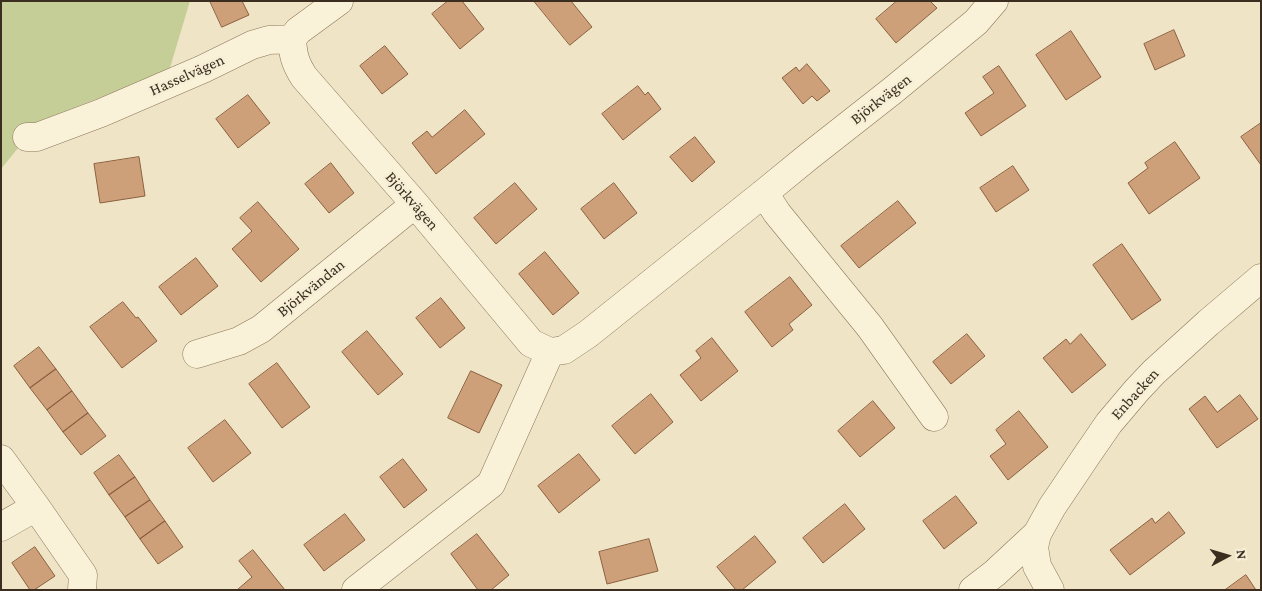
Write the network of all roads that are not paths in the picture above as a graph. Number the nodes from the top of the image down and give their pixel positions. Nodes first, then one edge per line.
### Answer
1 (339, 1) edge
2 (994, 1) edge
3 (292, 39) junction
4 (27, 137) dead end
5 (764, 193) junction
6 (415, 204) junction
7 (1261, 278) edge
8 (550, 352) junction
9 (198, 354) dead end
10 (934, 417) dead end
11 (1, 459) edge
12 (36, 507) junction
13 (1, 528) edge
14 (1037, 534) junction
15 (82, 590) edge
16 (356, 590) edge
17 (973, 590) edge
18 (1050, 590) edge

1 - 3 street
2 - 5 street, Björkvägen
3 - 4 street, Hasselvägen
3 - 6 street, Björkvägen
5 - 8 street, Björkvägen
5 - 10 street
6 - 8 street, Björkvägen
6 - 9 street, Björkvändan
7 - 14 street, Enbacken
8 - 16 street
11 - 12 street
12 - 13 street
12 - 15 street
14 - 17 street, Enbacken
14 - 18 street, Enbacken

